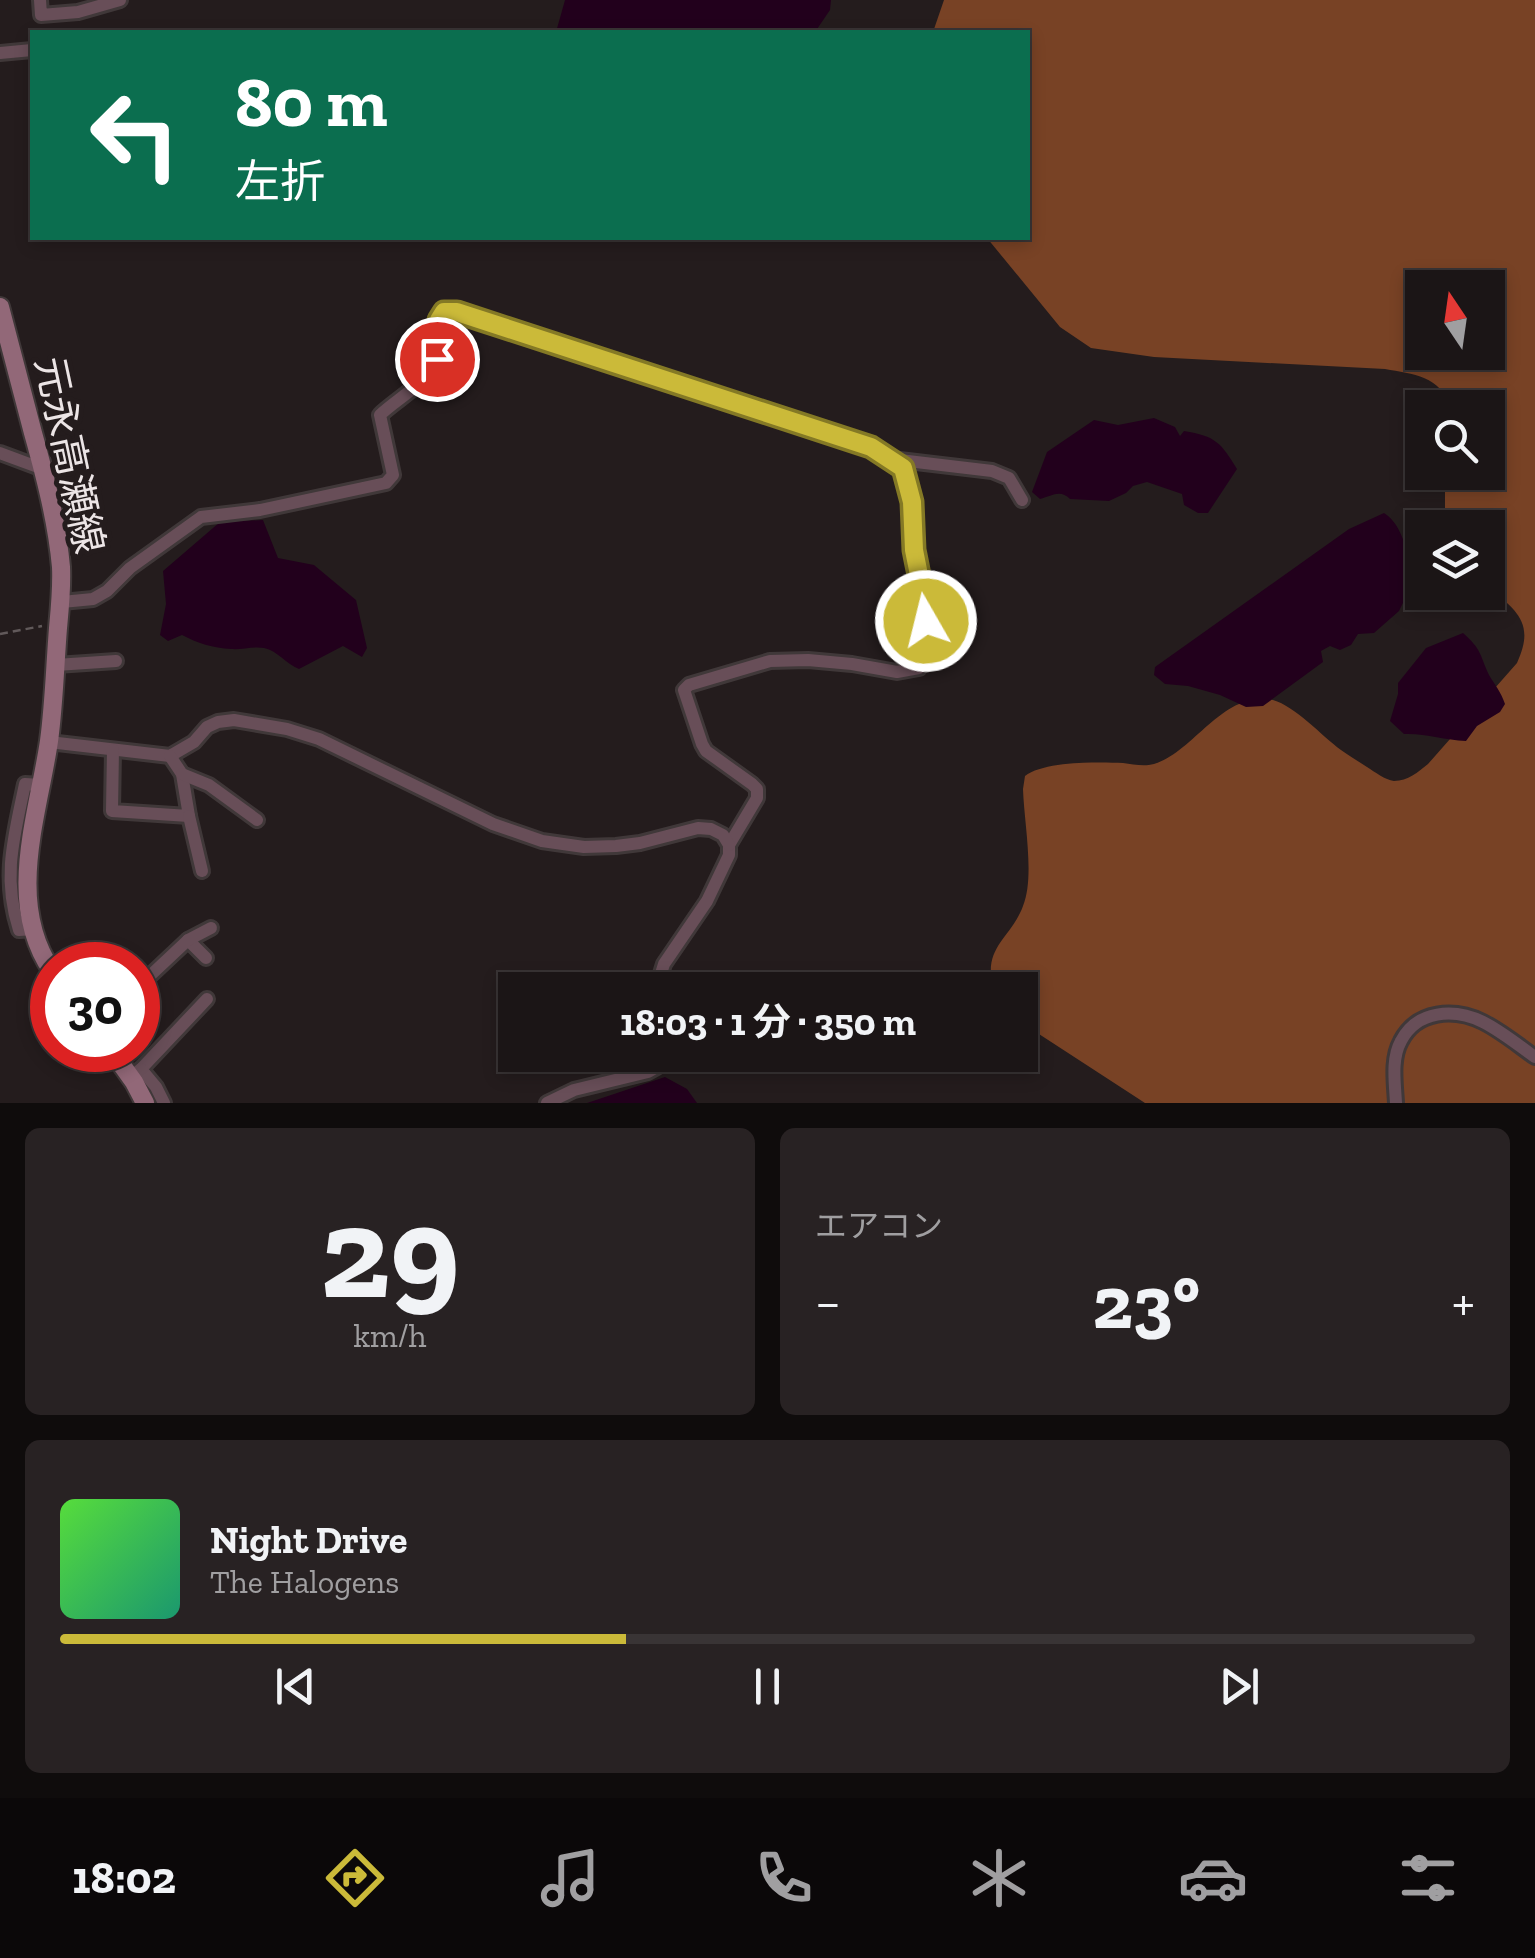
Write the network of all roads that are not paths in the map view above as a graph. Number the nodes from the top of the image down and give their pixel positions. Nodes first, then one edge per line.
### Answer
1 (40, 0) edge
2 (120, 0) edge
3 (30, 50) edge
4 (0, 53) edge
5 (0, 308) edge
6 (0, 453) edge
7 (888, 458) junction
8 (43, 468) junction
9 (1022, 500) dead end
10 (62, 602) junction
11 (116, 662) dead end
12 (56, 666) junction
13 (48, 742) junction
14 (112, 750) junction
15 (170, 756) junction
16 (182, 774) junction
17 (40, 786) junction
18 (189, 816) junction
19 (257, 820) dead end
20 (729, 845) junction
21 (202, 870) dead end
22 (5, 877) edge
23 (211, 928) dead end
24 (34, 929) junction
25 (188, 940) junction
26 (39, 942) edge
27 (206, 958) dead end
28 (160, 966) edge
29 (662, 972) edge
30 (206, 999) dead end
31 (1535, 1056) edge
32 (648, 1072) edge
33 (136, 1073) junction
34 (145, 1103) edge
35 (164, 1103) edge
36 (547, 1103) edge
37 (1396, 1103) edge

1 - 2 street
3 - 4 street
5 - 8 main road, 元永高瀬線
6 - 8 street
7 - 9 street
7 - 10 street
7 - 20 street
8 - 10 main road, 元永高瀬線
10 - 12 main road, 元永高瀬線
11 - 12 street
12 - 13 main road, 元永高瀬線
13 - 14 street
13 - 17 main road, 元永高瀬線
14 - 15 street
14 - 18 street
15 - 16 street
15 - 20 street
16 - 18 street
16 - 19 street
17 - 22 street
17 - 24 main road, 元永高瀬線
18 - 21 street
20 - 29 street
22 - 24 street
23 - 25 street
24 - 26 main road, 元永高瀬線
25 - 27 street
25 - 28 street
30 - 33 street
31 - 37 street
32 - 36 street
33 - 34 main road
33 - 35 street

